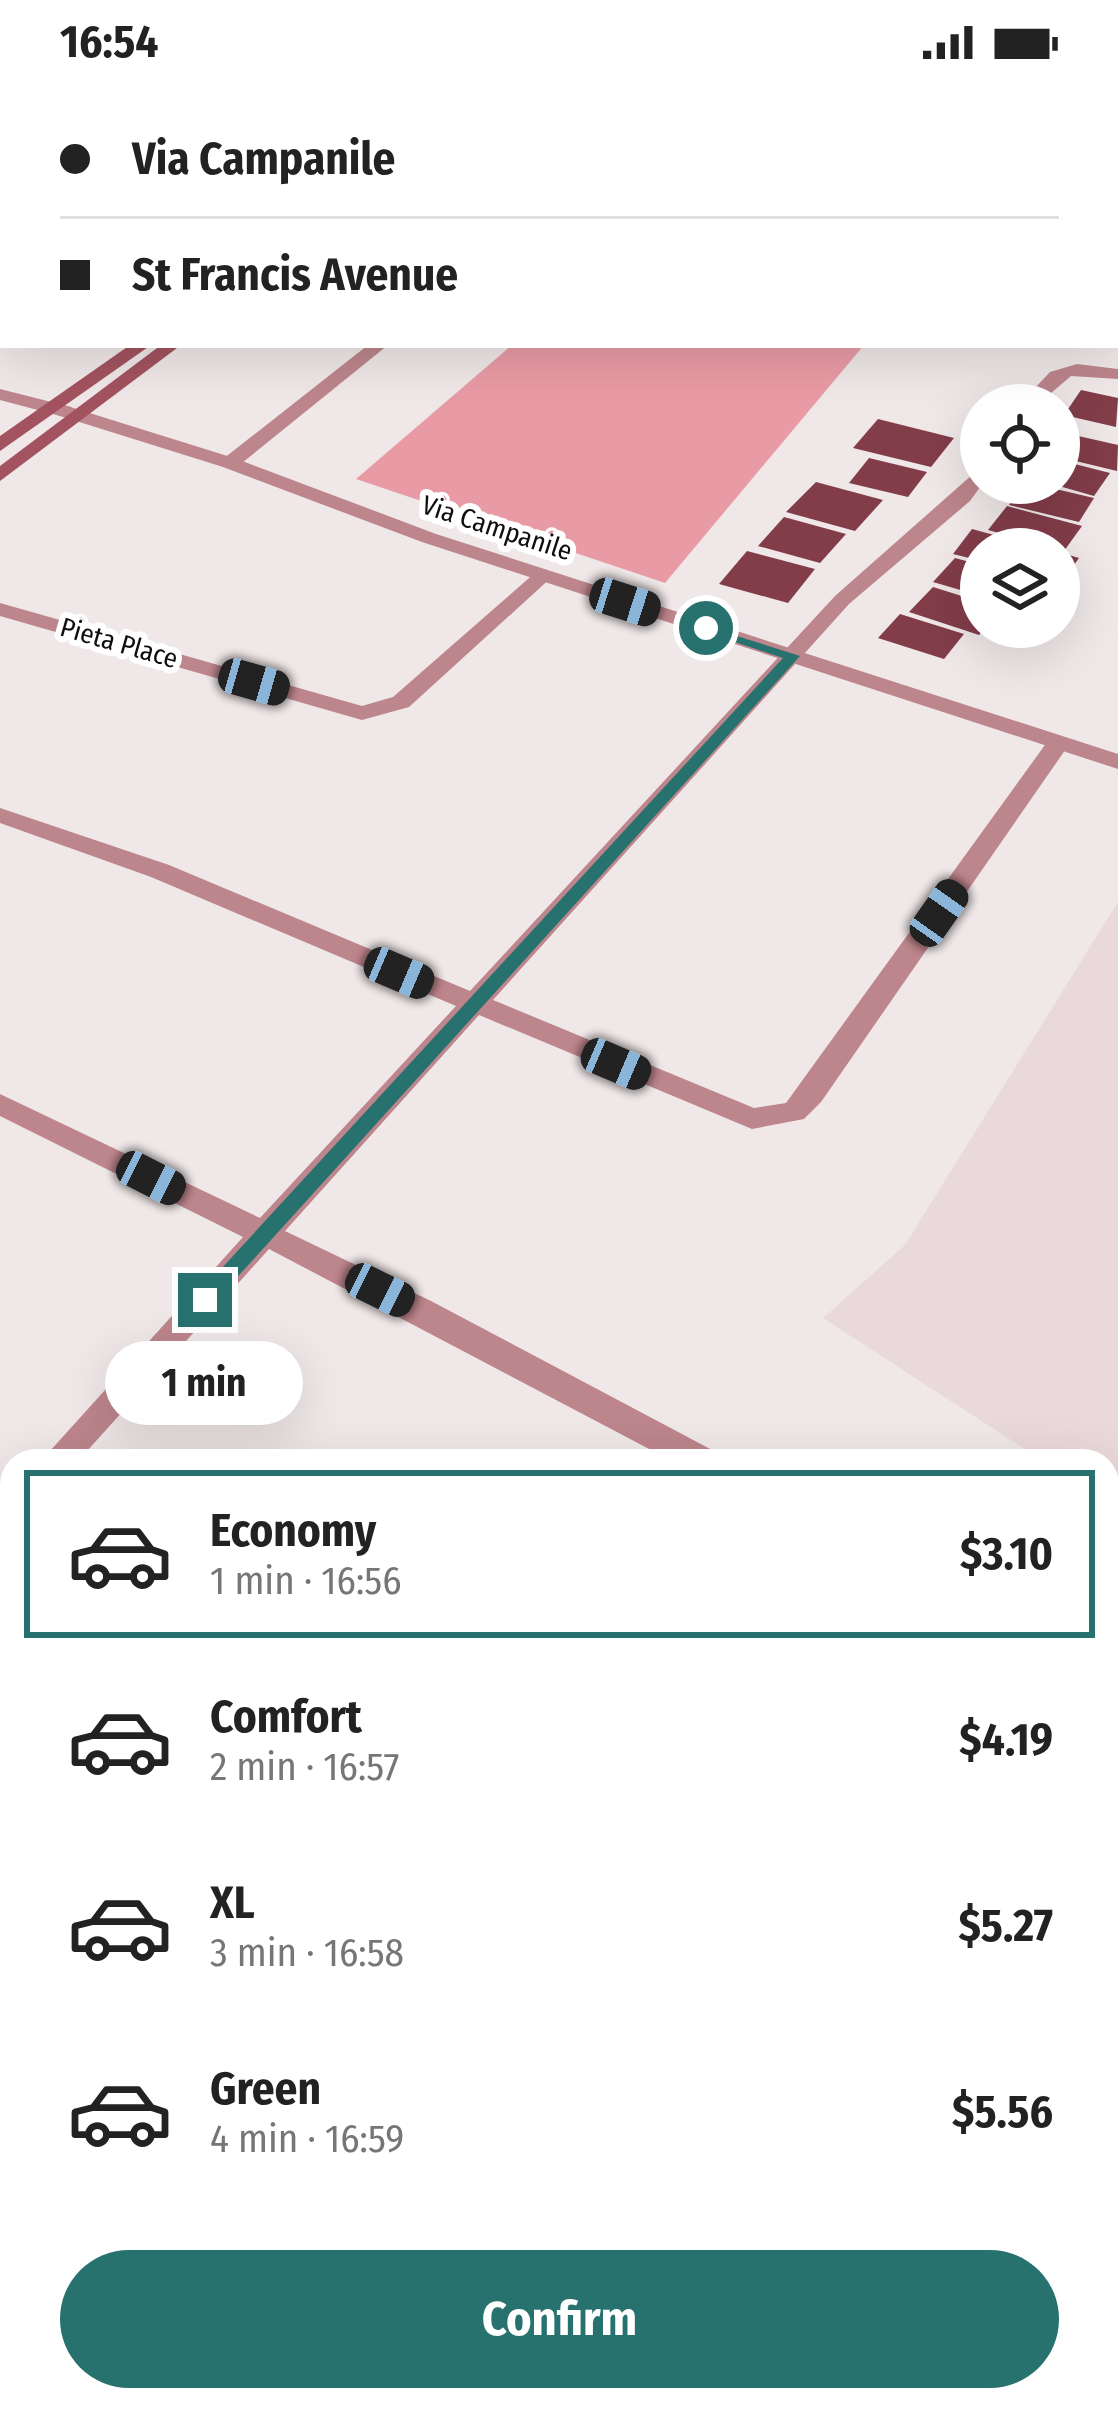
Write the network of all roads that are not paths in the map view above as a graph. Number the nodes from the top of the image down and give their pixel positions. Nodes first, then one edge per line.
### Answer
1 (139, 348) edge
2 (167, 348) edge
3 (375, 348) edge
4 (1118, 374) edge
5 (1044, 384) edge
6 (0, 394) edge
7 (65, 412) junction
8 (0, 445) edge
9 (230, 463) junction
10 (0, 475) edge
11 (960, 499) edge
12 (544, 575) junction
13 (0, 609) edge
14 (793, 656) junction
15 (1058, 743) junction
16 (1118, 762) edge
17 (0, 815) edge
18 (475, 1005) junction
19 (0, 1103) edge
20 (264, 1234) junction
21 (68, 1449) edge
22 (681, 1449) edge

1 - 7 main road
2 - 7 main road
3 - 9 street
4 - 5 street
6 - 7 street, Via Campanile
7 - 8 main road
7 - 9 street, Via Campanile
7 - 10 main road
9 - 12 street, Via Campanile
11 - 14 street
12 - 13 street, Pieta Place
12 - 14 street, Via Campanile
14 - 15 street, Via Campanile
14 - 18 street
15 - 16 street, Via Campanile
15 - 18 street
17 - 18 street
18 - 20 street
19 - 20 street
20 - 21 street
20 - 22 street

